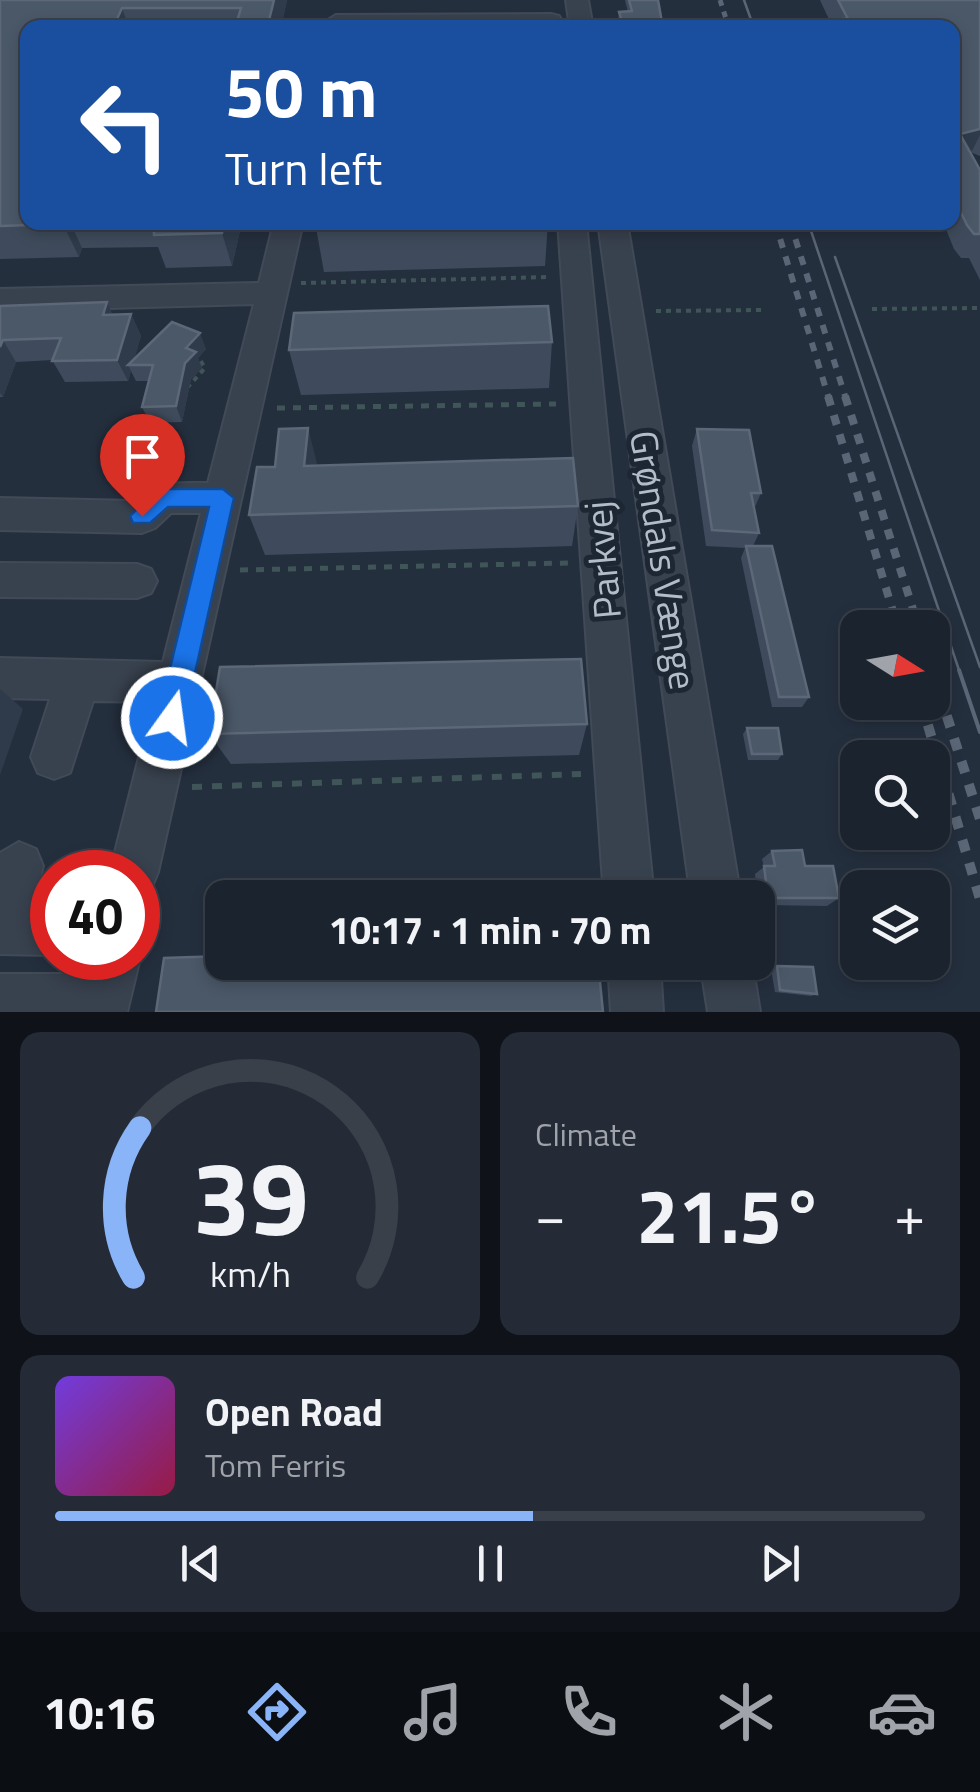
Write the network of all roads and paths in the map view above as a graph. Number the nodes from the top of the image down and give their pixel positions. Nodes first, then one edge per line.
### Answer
1 (337, 16) edge
2 (550, 16) edge
3 (288, 230) edge
4 (573, 230) edge
5 (613, 230) edge
6 (578, 276) junction
7 (274, 288) junction
8 (0, 300) edge
9 (980, 308) edge
10 (872, 309) dead end
11 (763, 310) dead end
12 (626, 311) junction
13 (200, 360) edge
14 (184, 392) edge
15 (589, 404) junction
16 (245, 408) junction
17 (223, 498) junction
18 (0, 514) edge
19 (602, 562) junction
20 (207, 570) junction
21 (0, 580) edge
22 (136, 582) dead end
23 (0, 678) edge
24 (78, 680) junction
25 (180, 683) junction
26 (54, 757) dead end
27 (619, 773) junction
28 (154, 789) junction
29 (139, 850) edge
30 (19, 866) dead end
31 (627, 880) edge
32 (713, 880) edge
33 (0, 929) edge
34 (30, 930) edge
35 (635, 980) edge
36 (729, 980) edge
37 (107, 990) edge
38 (0, 1000) edge
39 (638, 1012) edge
40 (734, 1012) edge

1 - 2 street
3 - 7 street
4 - 6 street, Parkvej
5 - 12 street, Grøndals Vænge
6 - 7 path
6 - 15 street, Parkvej
7 - 8 street
7 - 16 street
9 - 10 path
11 - 12 path
12 - 32 street, Grøndals Vænge
13 - 14 path
15 - 16 path
15 - 19 street, Parkvej
16 - 17 street
17 - 18 street
17 - 20 street
19 - 20 path
19 - 27 street, Parkvej
20 - 25 street
21 - 22 street
23 - 24 street
24 - 25 street
24 - 26 street
25 - 28 street
27 - 28 path
27 - 31 street, Parkvej
28 - 29 street
30 - 33 street
33 - 34 street
35 - 39 street
36 - 40 street
37 - 38 street

